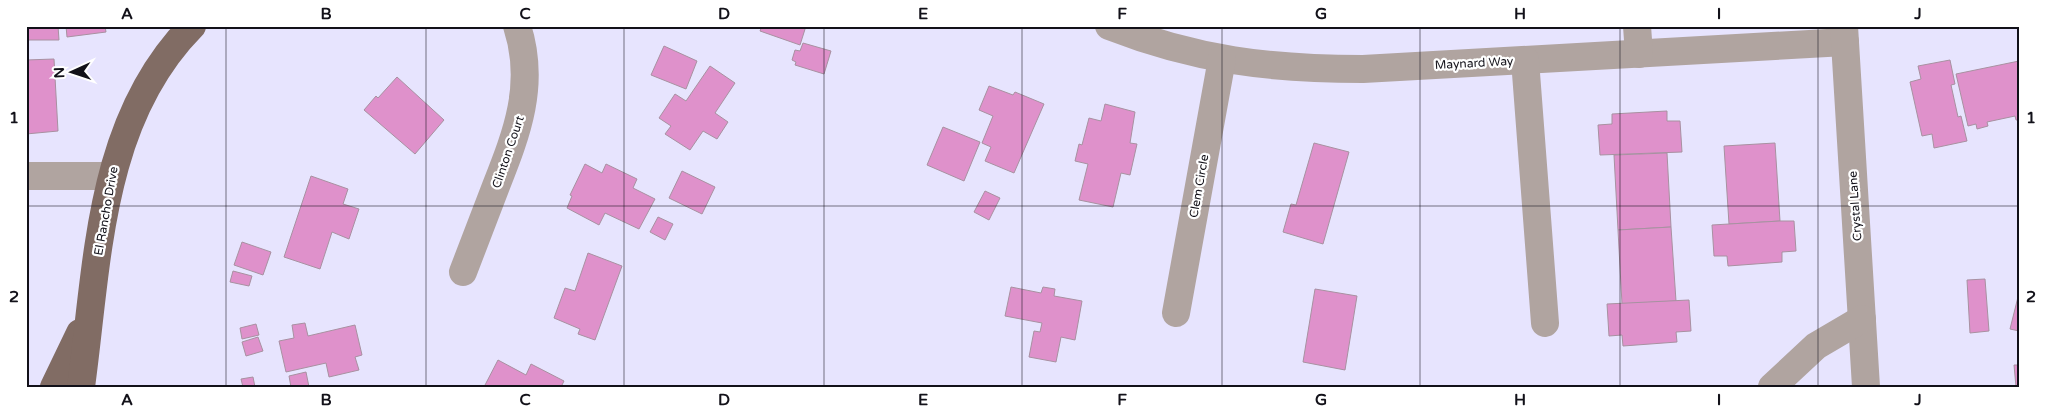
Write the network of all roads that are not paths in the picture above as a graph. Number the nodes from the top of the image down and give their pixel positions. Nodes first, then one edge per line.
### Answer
1 (192, 26) edge
2 (517, 26) edge
3 (1109, 26) edge
4 (1637, 26) edge
5 (1844, 34) edge
6 (1639, 54) junction
7 (1222, 59) junction
8 (1525, 60) junction
9 (26, 176) edge
10 (111, 176) junction
11 (463, 272) dead end
12 (91, 311) junction
13 (1176, 313) dead end
14 (1862, 319) junction
15 (1545, 324) dead end
16 (54, 387) edge
17 (81, 387) edge
18 (1772, 387) edge
19 (1866, 387) edge

1 - 10 main road, El Rancho Drive
2 - 11 street, Clinton Court
3 - 7 street, Maynard Way
4 - 6 street
5 - 6 street, Maynard Way
5 - 14 street, Crystal Lane
6 - 8 street, Maynard Way
7 - 8 street, Maynard Way
7 - 13 street, Clem Circle
8 - 15 street
9 - 10 street
10 - 12 main road, El Rancho Drive
12 - 16 main road
12 - 17 main road, El Rancho Drive
14 - 18 street
14 - 19 street, Crystal Lane

